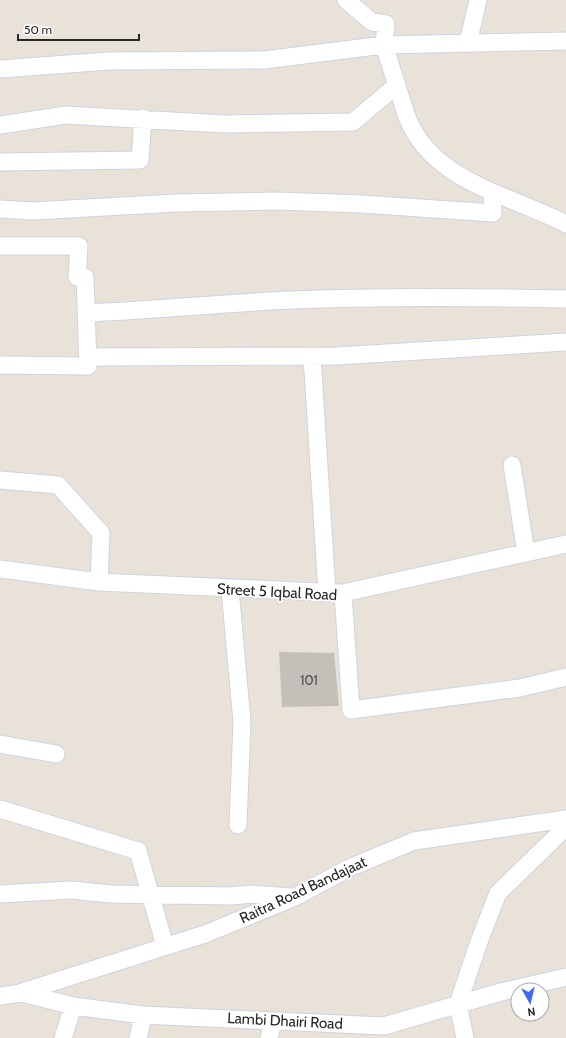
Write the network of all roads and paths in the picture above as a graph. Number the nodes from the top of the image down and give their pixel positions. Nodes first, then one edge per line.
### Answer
1 (346, 0) edge
2 (478, 0) edge
3 (566, 41) edge
4 (468, 42) junction
5 (384, 45) junction
6 (0, 69) edge
7 (397, 85) junction
8 (143, 118) junction
9 (0, 125) edge
10 (0, 162) edge
11 (492, 192) junction
12 (0, 209) edge
13 (566, 209) edge
14 (546, 213) junction
15 (566, 224) edge
16 (0, 246) edge
17 (566, 299) edge
18 (86, 313) junction
19 (566, 342) edge
20 (312, 356) junction
21 (88, 357) junction
22 (0, 365) edge
23 (512, 466) dead end
24 (0, 480) edge
25 (566, 544) edge
26 (526, 553) junction
27 (0, 569) edge
28 (99, 582) junction
29 (230, 590) junction
30 (335, 593) junction
31 (566, 677) edge
32 (0, 744) edge
33 (56, 754) dead end
34 (0, 809) edge
35 (566, 819) edge
36 (238, 825) dead end
37 (566, 827) edge
38 (0, 894) edge
39 (151, 894) junction
40 (296, 897) junction
41 (165, 946) junction
42 (566, 977) edge
43 (22, 992) junction
44 (0, 996) edge
45 (458, 1004) junction
46 (73, 1006) junction
47 (143, 1015) junction
48 (273, 1021) junction
49 (381, 1032) edge
50 (63, 1038) edge
51 (138, 1038) edge
52 (269, 1038) edge
53 (465, 1038) edge

1 - 5 street
2 - 4 street
3 - 4 street
4 - 5 street
5 - 6 street
5 - 7 street
7 - 8 street
7 - 11 street
8 - 9 street
8 - 10 street
11 - 12 street
11 - 14 street
13 - 14 street
14 - 15 street
16 - 18 street
17 - 18 street
18 - 21 street
19 - 20 street
20 - 21 street
20 - 30 street
21 - 22 street
23 - 26 street
24 - 28 street
25 - 26 street
26 - 30 street
27 - 28 street, Street 5 Iqbal Road
28 - 29 street, Street 5 Iqbal Road
29 - 30 street, Street 5 Iqbal Road
29 - 36 street
30 - 31 street, Street 5 Iqbal Road
32 - 33 street
34 - 39 street
35 - 40 street, Raitra Road Bandajaat
37 - 45 street
38 - 39 street
39 - 40 street
39 - 41 street
40 - 41 street, Raitra Road Bandajaat
41 - 43 street, Raitra Road Bandajaat
42 - 45 street, Lambi Dhairi Road
43 - 44 street, Lambi Dhairi Road
43 - 46 street, Lambi Dhairi Road
45 - 49 street, Lambi Dhairi Road
45 - 53 street
46 - 47 street, Lambi Dhairi Road
46 - 50 street
47 - 48 street, Lambi Dhairi Road
47 - 51 street
48 - 49 street, Lambi Dhairi Road
48 - 52 street

